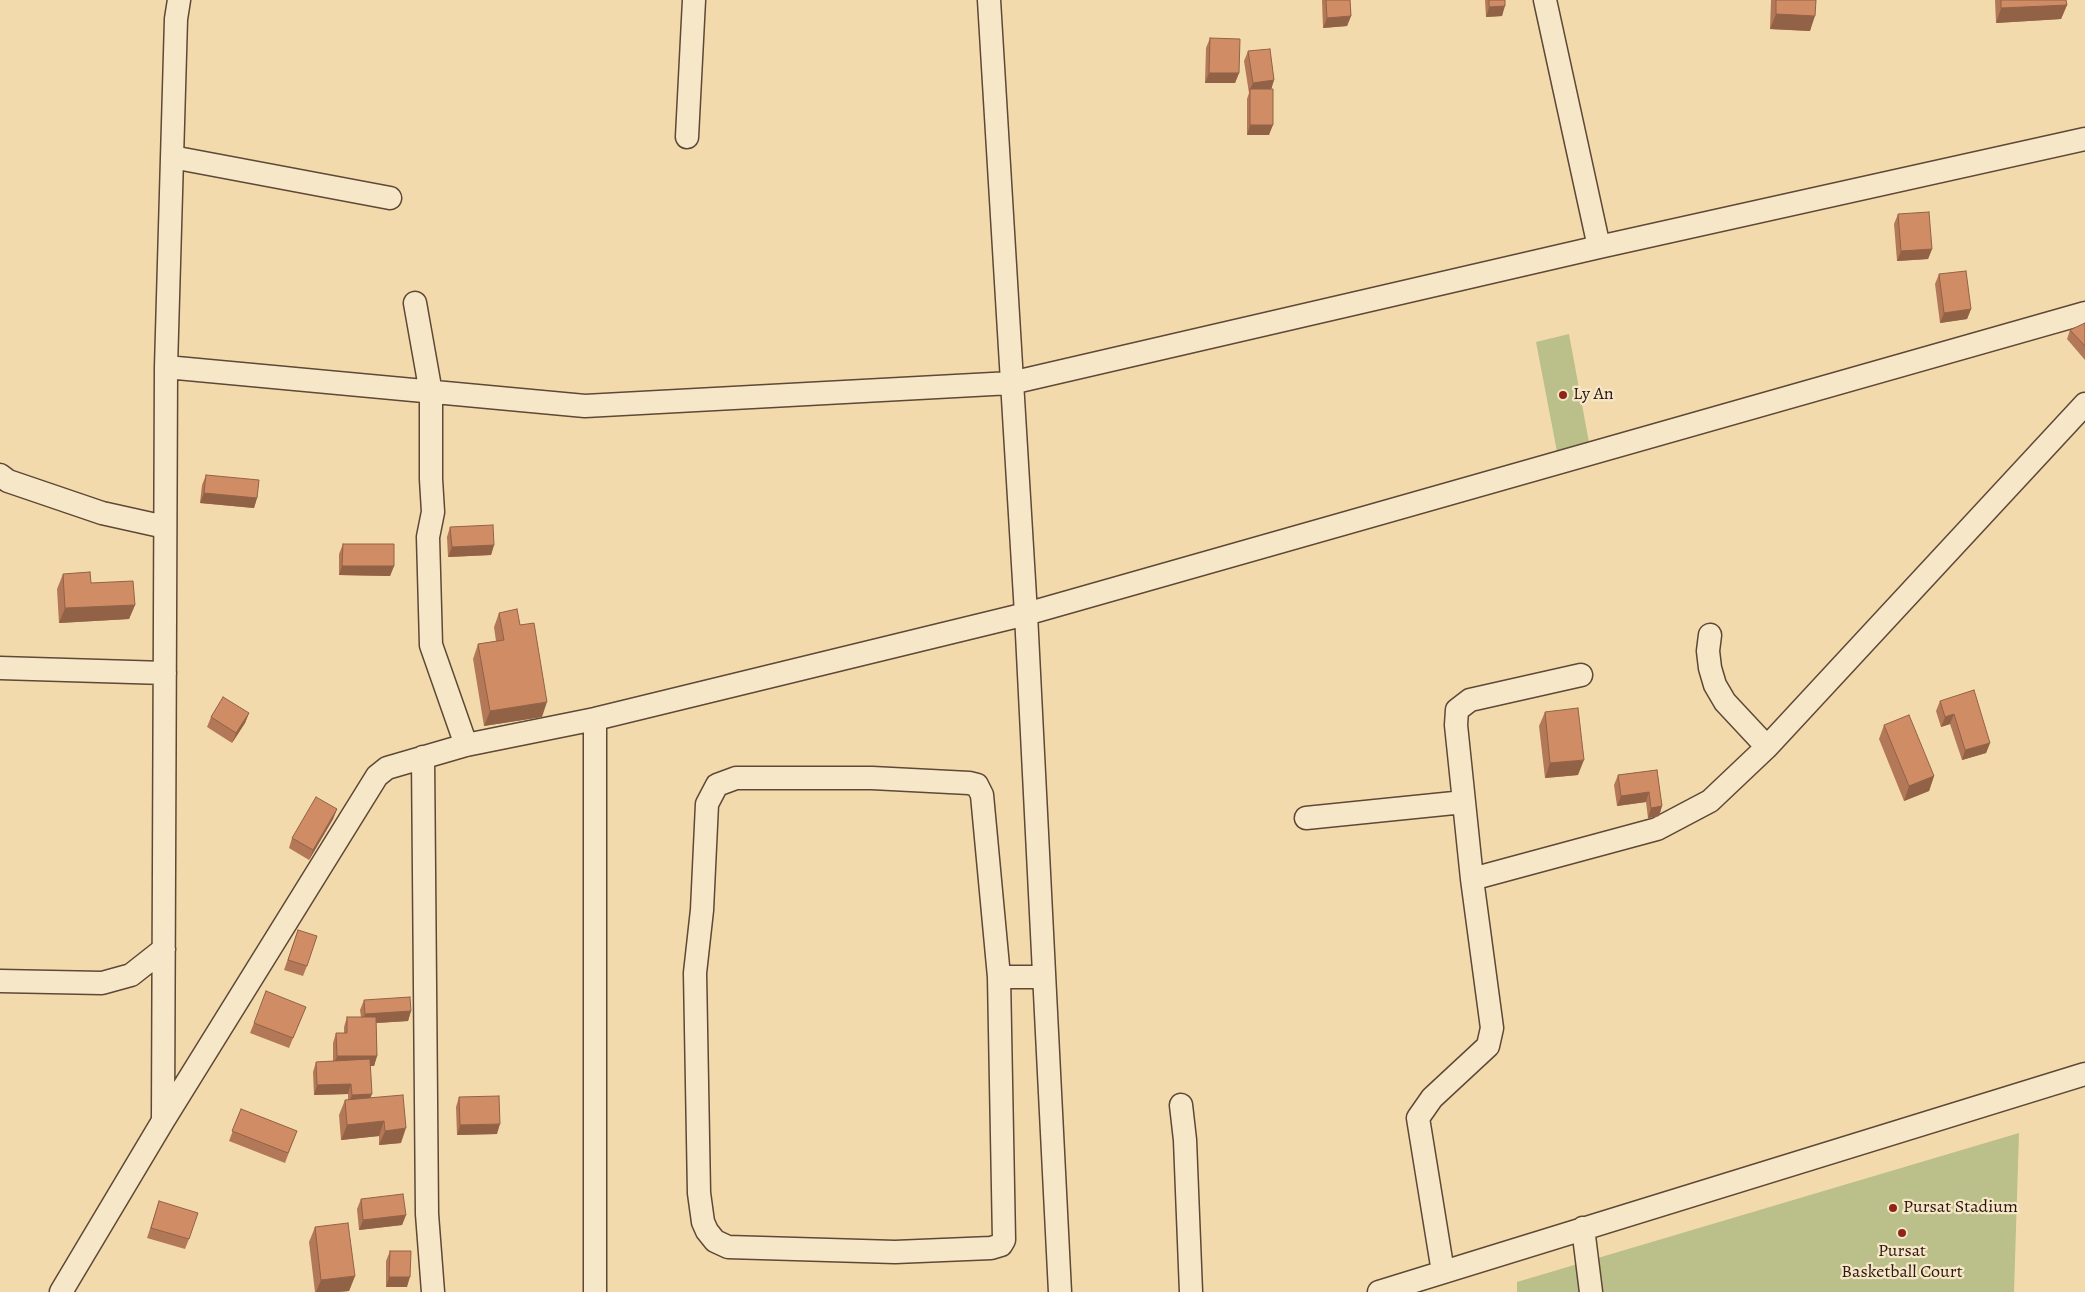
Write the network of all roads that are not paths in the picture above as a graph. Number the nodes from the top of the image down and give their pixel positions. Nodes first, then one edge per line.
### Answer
1 (180, 0) edge
2 (694, 0) edge
3 (989, 0) edge
4 (1545, 0) edge
5 (687, 137) dead end
6 (2085, 139) edge
7 (172, 157) junction
8 (390, 198) dead end
9 (1599, 247) junction
10 (415, 303) dead end
11 (2085, 313) edge
12 (166, 368) junction
13 (1011, 383) junction
14 (431, 393) junction
15 (2085, 404) edge
16 (0, 475) edge
17 (166, 527) junction
18 (1026, 614) junction
19 (1710, 635) dead end
20 (0, 668) edge
21 (165, 673) junction
22 (1581, 675) dead end
23 (594, 719) junction
24 (466, 745) junction
25 (1767, 747) junction
26 (423, 757) junction
27 (1464, 802) junction
28 (1306, 818) dead end
29 (1472, 879) junction
30 (164, 949) junction
31 (1043, 976) junction
32 (999, 977) junction
33 (0, 981) edge
34 (2085, 1074) edge
35 (1181, 1105) dead end
36 (163, 1121) junction
37 (1583, 1228) junction
38 (1444, 1272) junction
39 (60, 1292) edge
40 (433, 1292) edge
41 (595, 1292) edge
42 (1060, 1292) edge
43 (1191, 1292) edge
44 (1379, 1292) edge
45 (1591, 1292) edge

1 - 7 street
2 - 5 street
3 - 13 street
4 - 9 street
6 - 9 street
7 - 8 street
7 - 12 street
9 - 13 street
10 - 14 street
11 - 18 street
12 - 14 street
12 - 17 street
13 - 14 street
13 - 18 street
14 - 24 street
15 - 25 street
16 - 17 street
17 - 21 street
18 - 23 street
18 - 31 street
19 - 25 street
20 - 21 street
21 - 30 street
22 - 27 street
23 - 24 street
23 - 41 street
24 - 26 street
25 - 29 street
26 - 36 street
26 - 40 street
27 - 28 street
27 - 29 street
29 - 38 street
30 - 33 street
30 - 36 street
31 - 32 street
31 - 42 street
32 - 32 street
34 - 37 street
35 - 43 street
36 - 39 street
37 - 38 street
37 - 45 street
38 - 44 street

